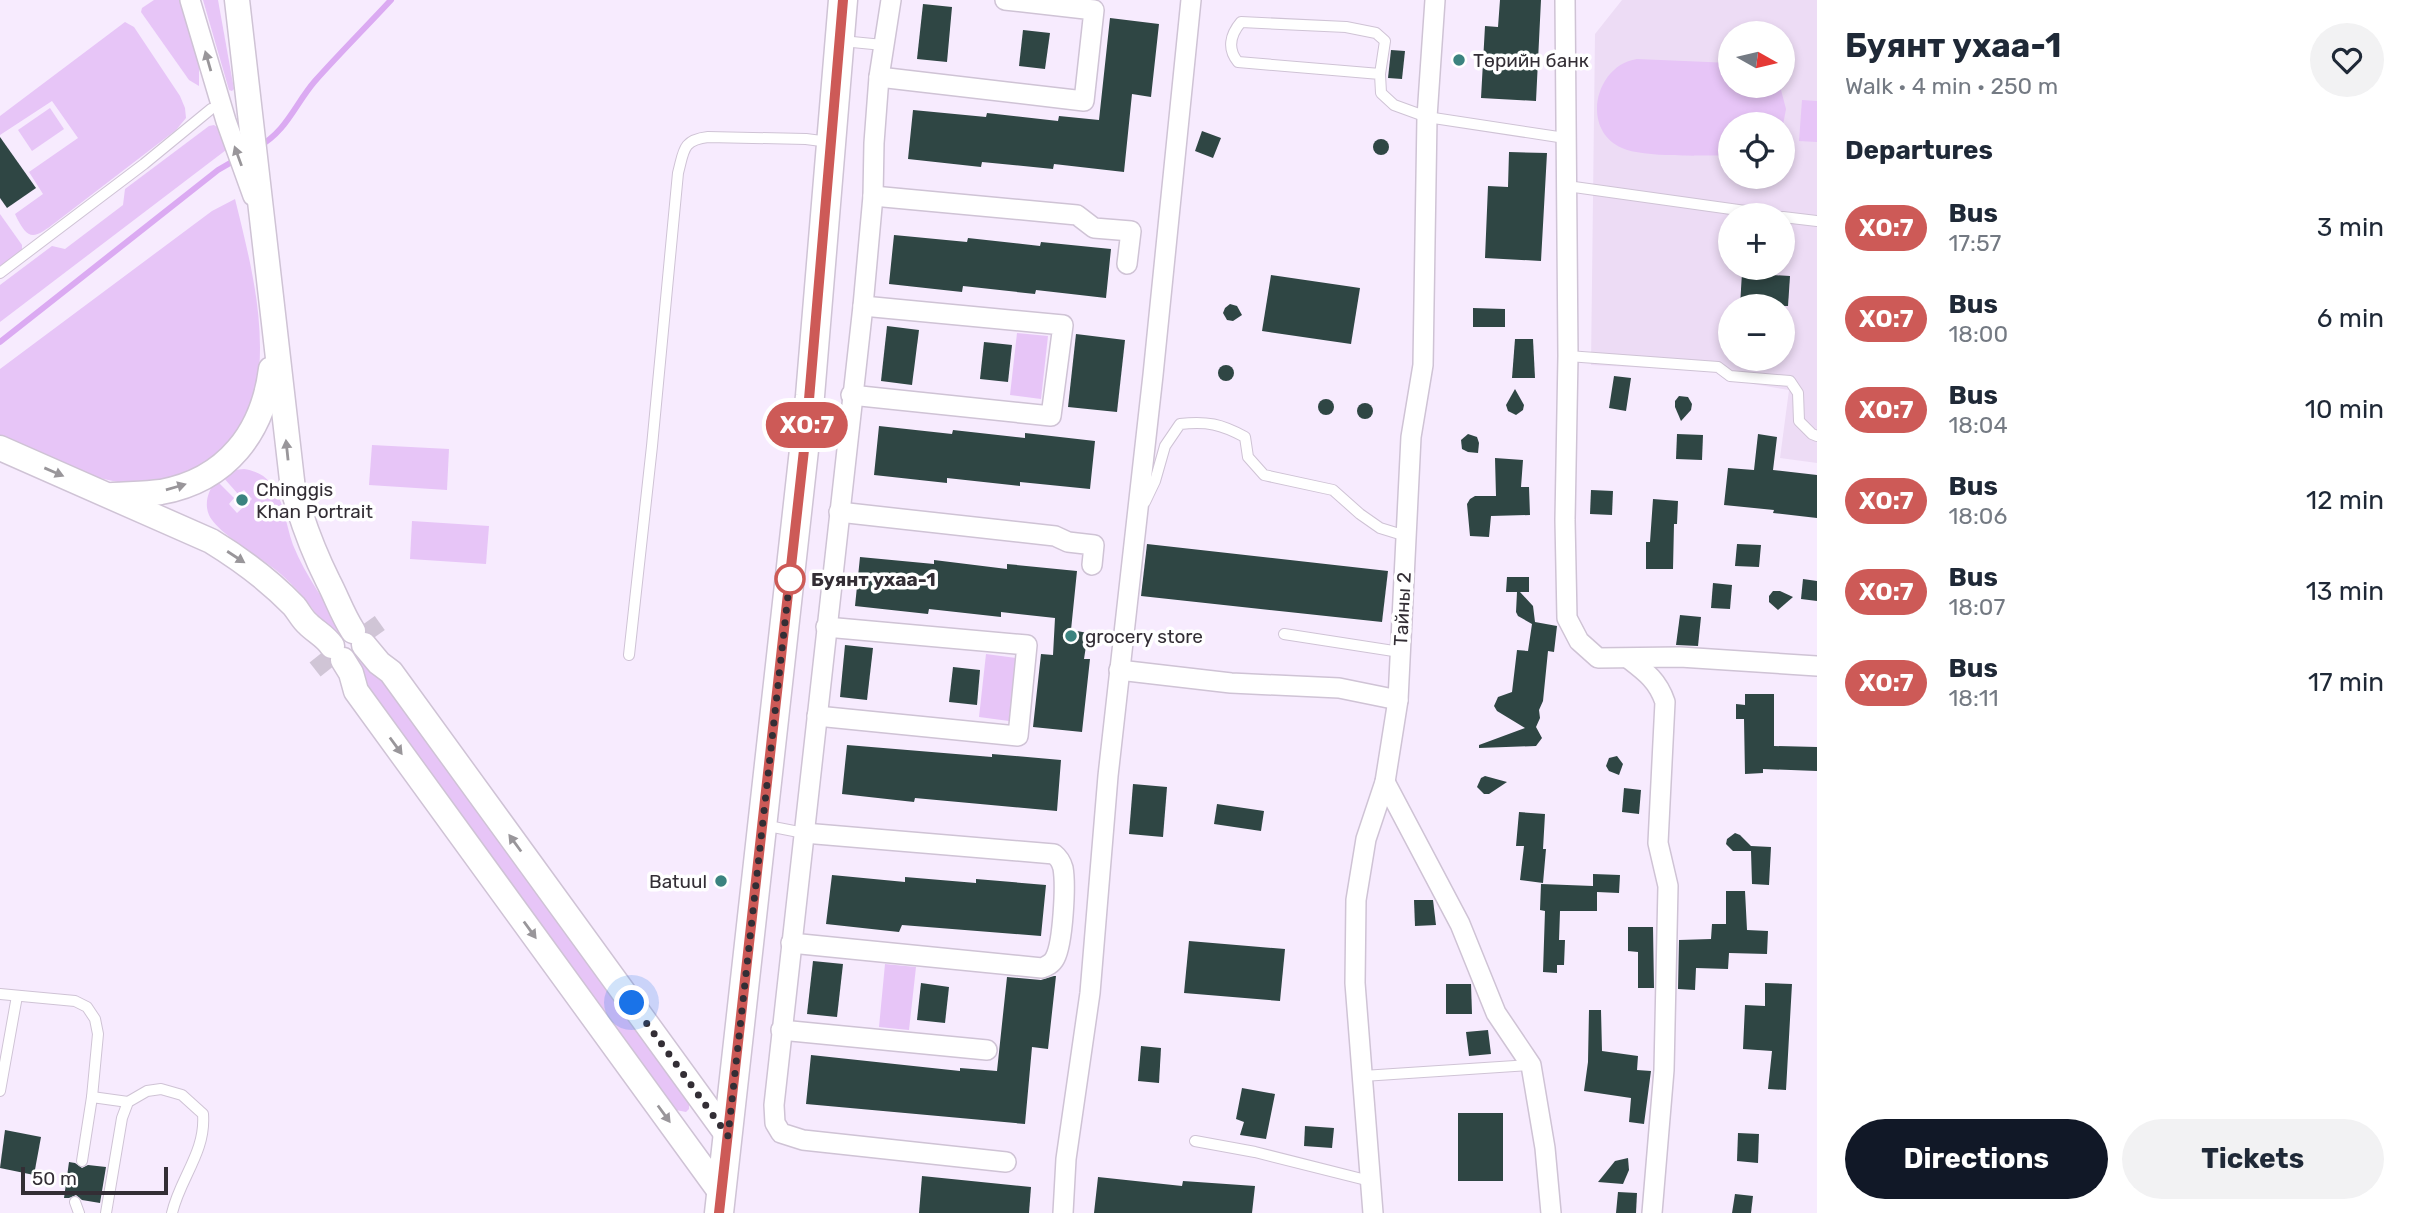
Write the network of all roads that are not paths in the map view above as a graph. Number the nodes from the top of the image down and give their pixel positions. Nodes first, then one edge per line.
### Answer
1 (190, 0) edge
2 (237, 0) edge
3 (843, 0) edge
4 (891, 0) edge
5 (1005, 0) edge
6 (1191, 0) edge
7 (1435, 0) edge
8 (1564, 0) edge
9 (841, 41) junction
10 (883, 45) junction
11 (1380, 74) junction
12 (879, 78) junction
13 (211, 109) dead end
14 (1427, 117) junction
15 (1565, 138) junction
16 (833, 143) junction
17 (253, 179) junction
18 (1567, 186) junction
19 (873, 196) junction
20 (1718, 207) edge
21 (1795, 218) edge
22 (1817, 221) edge
23 (1127, 264) dead end
24 (0, 273) edge
25 (863, 306) junction
26 (276, 331) junction
27 (1567, 355) junction
28 (851, 395) junction
29 (1817, 436) edge
30 (0, 448) edge
31 (109, 495) junction
32 (1138, 509) junction
33 (839, 512) junction
34 (1406, 536) junction
35 (1092, 565) dead end
36 (826, 627) junction
37 (1284, 634) dead end
38 (1400, 652) junction
39 (629, 654) dead end
40 (1629, 659) junction
41 (1817, 666) edge
42 (1119, 670) junction
43 (1398, 700) junction
44 (817, 716) junction
45 (1385, 782) junction
46 (762, 825) junction
47 (804, 834) junction
48 (791, 943) junction
49 (0, 994) edge
50 (18, 996) junction
51 (781, 1030) junction
52 (987, 1050) dead end
53 (1531, 1065) junction
54 (1363, 1076) junction
55 (0, 1091) edge
56 (92, 1097) junction
57 (128, 1102) junction
58 (728, 1136) junction
59 (1195, 1141) dead end
60 (82, 1161) dead end
61 (1006, 1162) dead end
62 (1370, 1181) junction
63 (75, 1202) dead end
64 (720, 1203) edge
65 (79, 1213) edge
66 (106, 1213) edge
67 (172, 1213) edge
68 (1063, 1213) edge
69 (1373, 1213) edge
70 (1551, 1213) edge
71 (1652, 1213) edge

17 -> 1 street
2 - 17 street
3 - 9 main road
4 - 10 street
5 - 12 street
6 - 32 street
7 - 14 street, Тайны 2
8 - 15 street
9 - 10 lane
9 - 16 main road
10 - 12 street
11 - 11 lane
11 - 14 lane
12 - 19 street
13 - 24 lane
14 - 15 lane
14 - 34 street, Тайны 2
15 - 18 street
16 - 39 lane
16 - 46 main road
17 - 26 street
18 - 20 lane
18 - 27 street
19 - 23 street
19 - 25 street
21 - 22 lane
25 - 28 street
25 - 28 street
31 -> 26 street
58 -> 26 street
27 - 29 lane
27 - 40 street
28 - 33 street
30 -> 31 street
31 -> 64 street
32 - 34 lane
32 - 42 street
33 - 35 street
33 - 36 street
34 - 38 street, Тайны 2
36 - 44 street
36 - 44 street
37 - 38 lane
38 - 43 street, Тайны 2
40 - 41 street
40 - 71 street
42 - 43 street
42 - 68 street
43 - 45 street, Тайны 2
44 - 47 street
45 - 53 street
45 - 54 street, Тайны 2
46 - 47 lane
46 - 58 main road
47 - 48 street
47 - 48 street
48 - 51 street
49 - 50 lane
50 - 55 lane
50 - 56 lane
51 - 52 street
51 - 61 street
53 - 54 lane
53 - 70 street
54 - 62 street, Тайны 2
56 - 57 lane
56 - 60 lane
57 - 66 lane
57 - 67 lane
58 - 64 main road
59 - 62 lane
62 - 69 street, Тайны 2
63 - 65 lane

